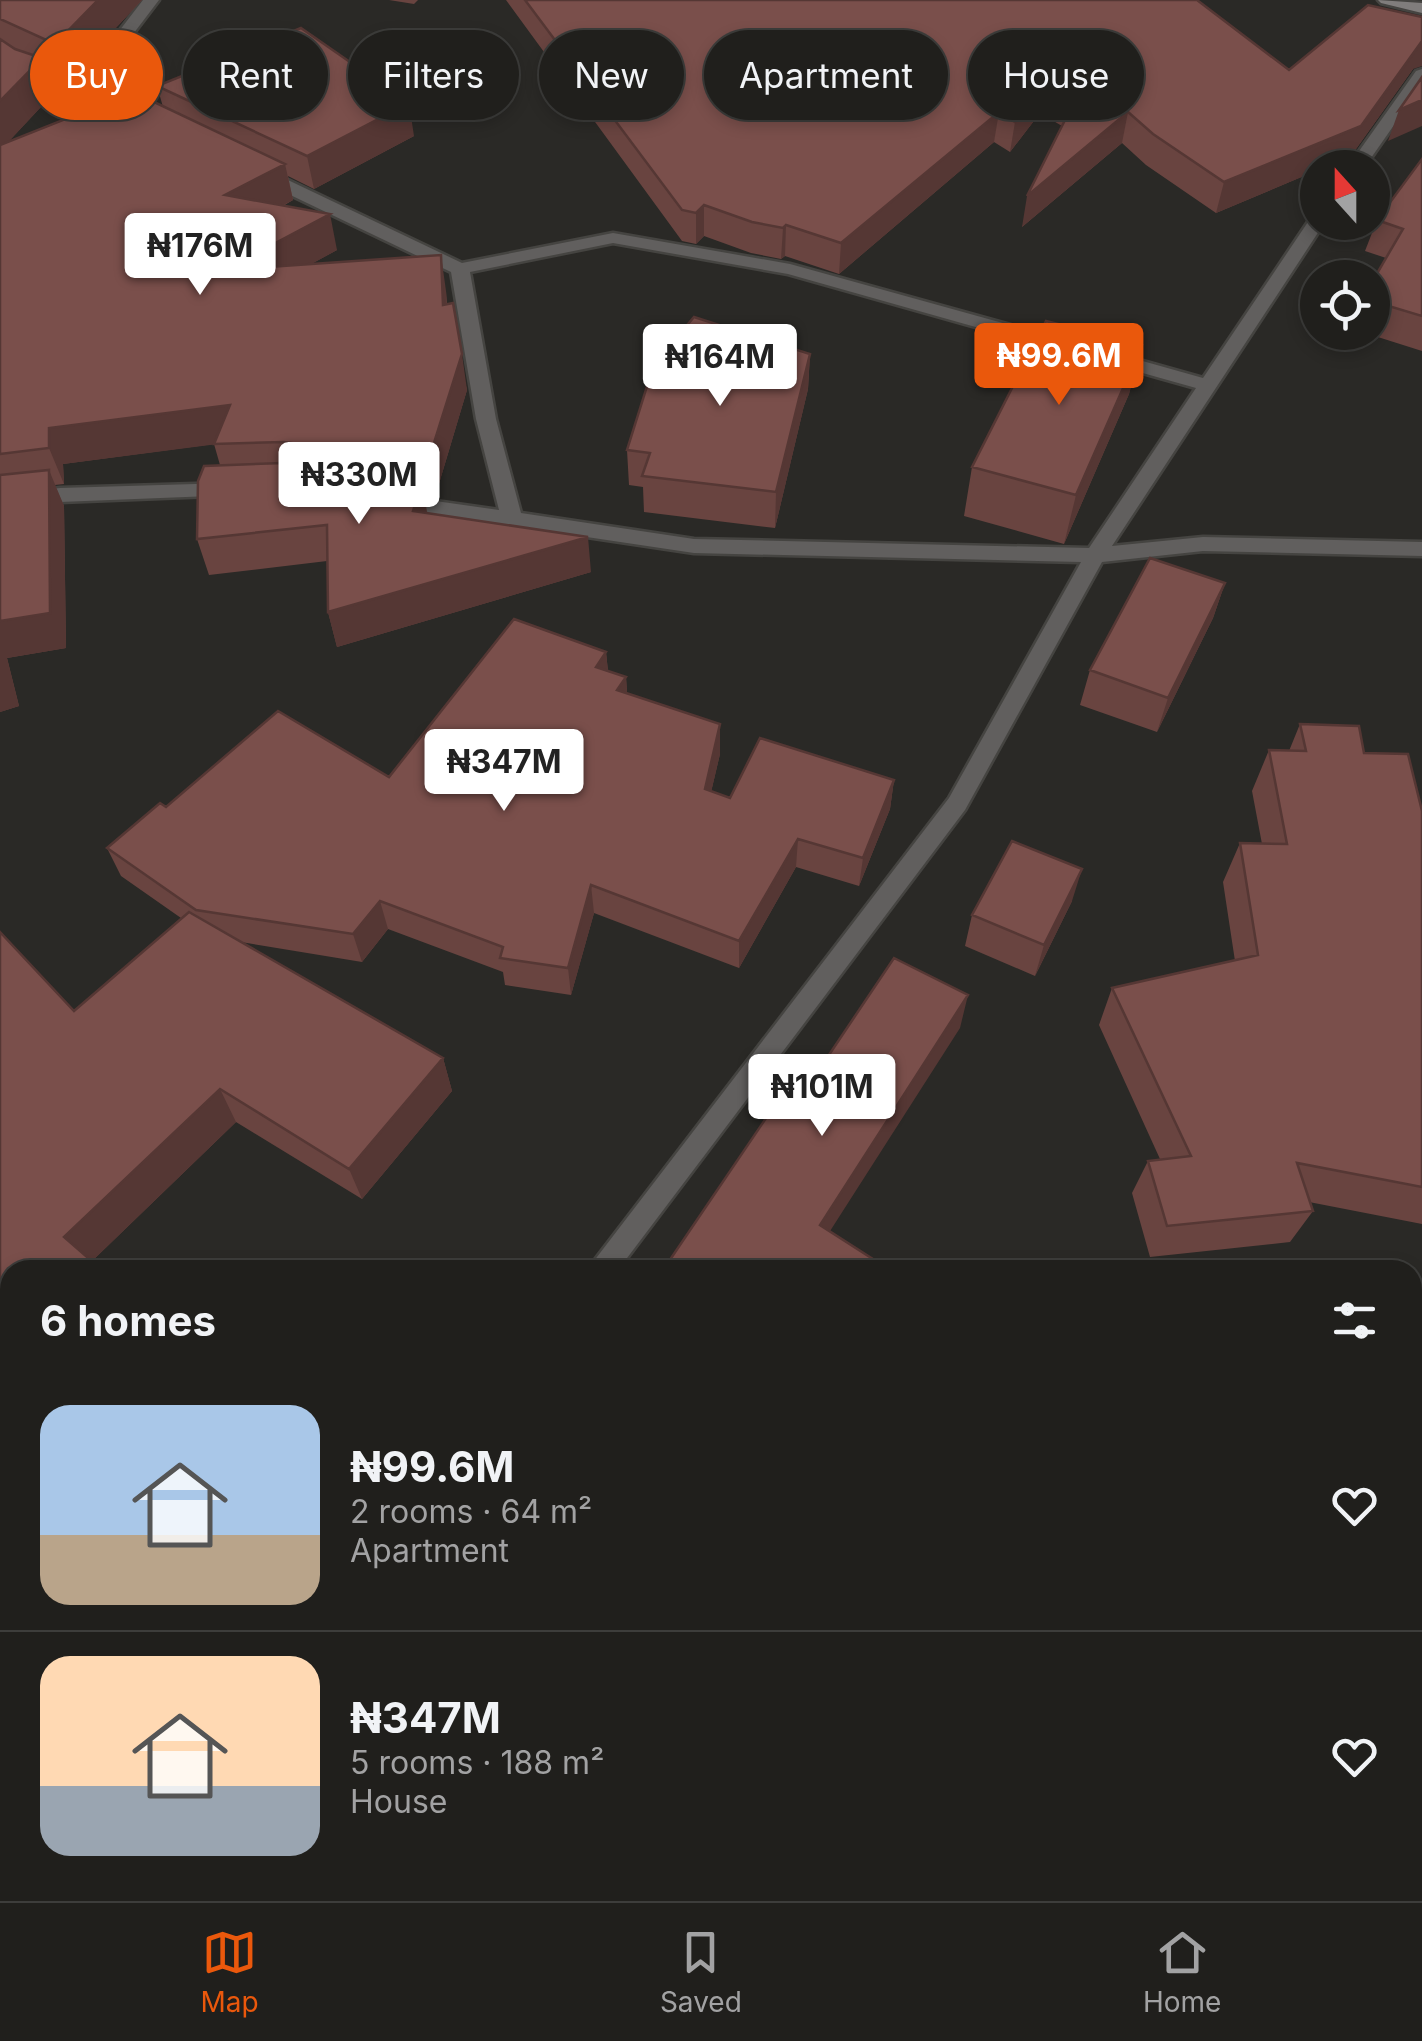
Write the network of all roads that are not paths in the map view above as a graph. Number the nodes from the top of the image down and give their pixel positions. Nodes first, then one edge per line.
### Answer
1 (151, 0) edge
2 (1386, 0) edge
3 (1422, 8) edge
4 (128, 30) edge
5 (0, 55) edge
6 (1422, 74) edge
7 (30, 75) edge
8 (146, 120) edge
9 (156, 124) edge
10 (1368, 150) edge
11 (245, 167) edge
12 (1305, 240) edge
13 (460, 269) junction
14 (1210, 386) junction
15 (254, 489) edge
16 (366, 498) edge
17 (0, 502) edge
18 (512, 519) junction
19 (1422, 549) edge
20 (1095, 555) junction
21 (609, 1260) edge

1 - 4 street
2 - 3 street
5 - 7 street
6 - 10 street
8 - 9 street
11 - 13 street
12 - 14 street
13 - 14 street
13 - 18 street
14 - 20 street
15 - 17 street
16 - 18 street
18 - 20 street
19 - 20 street
20 - 21 street

